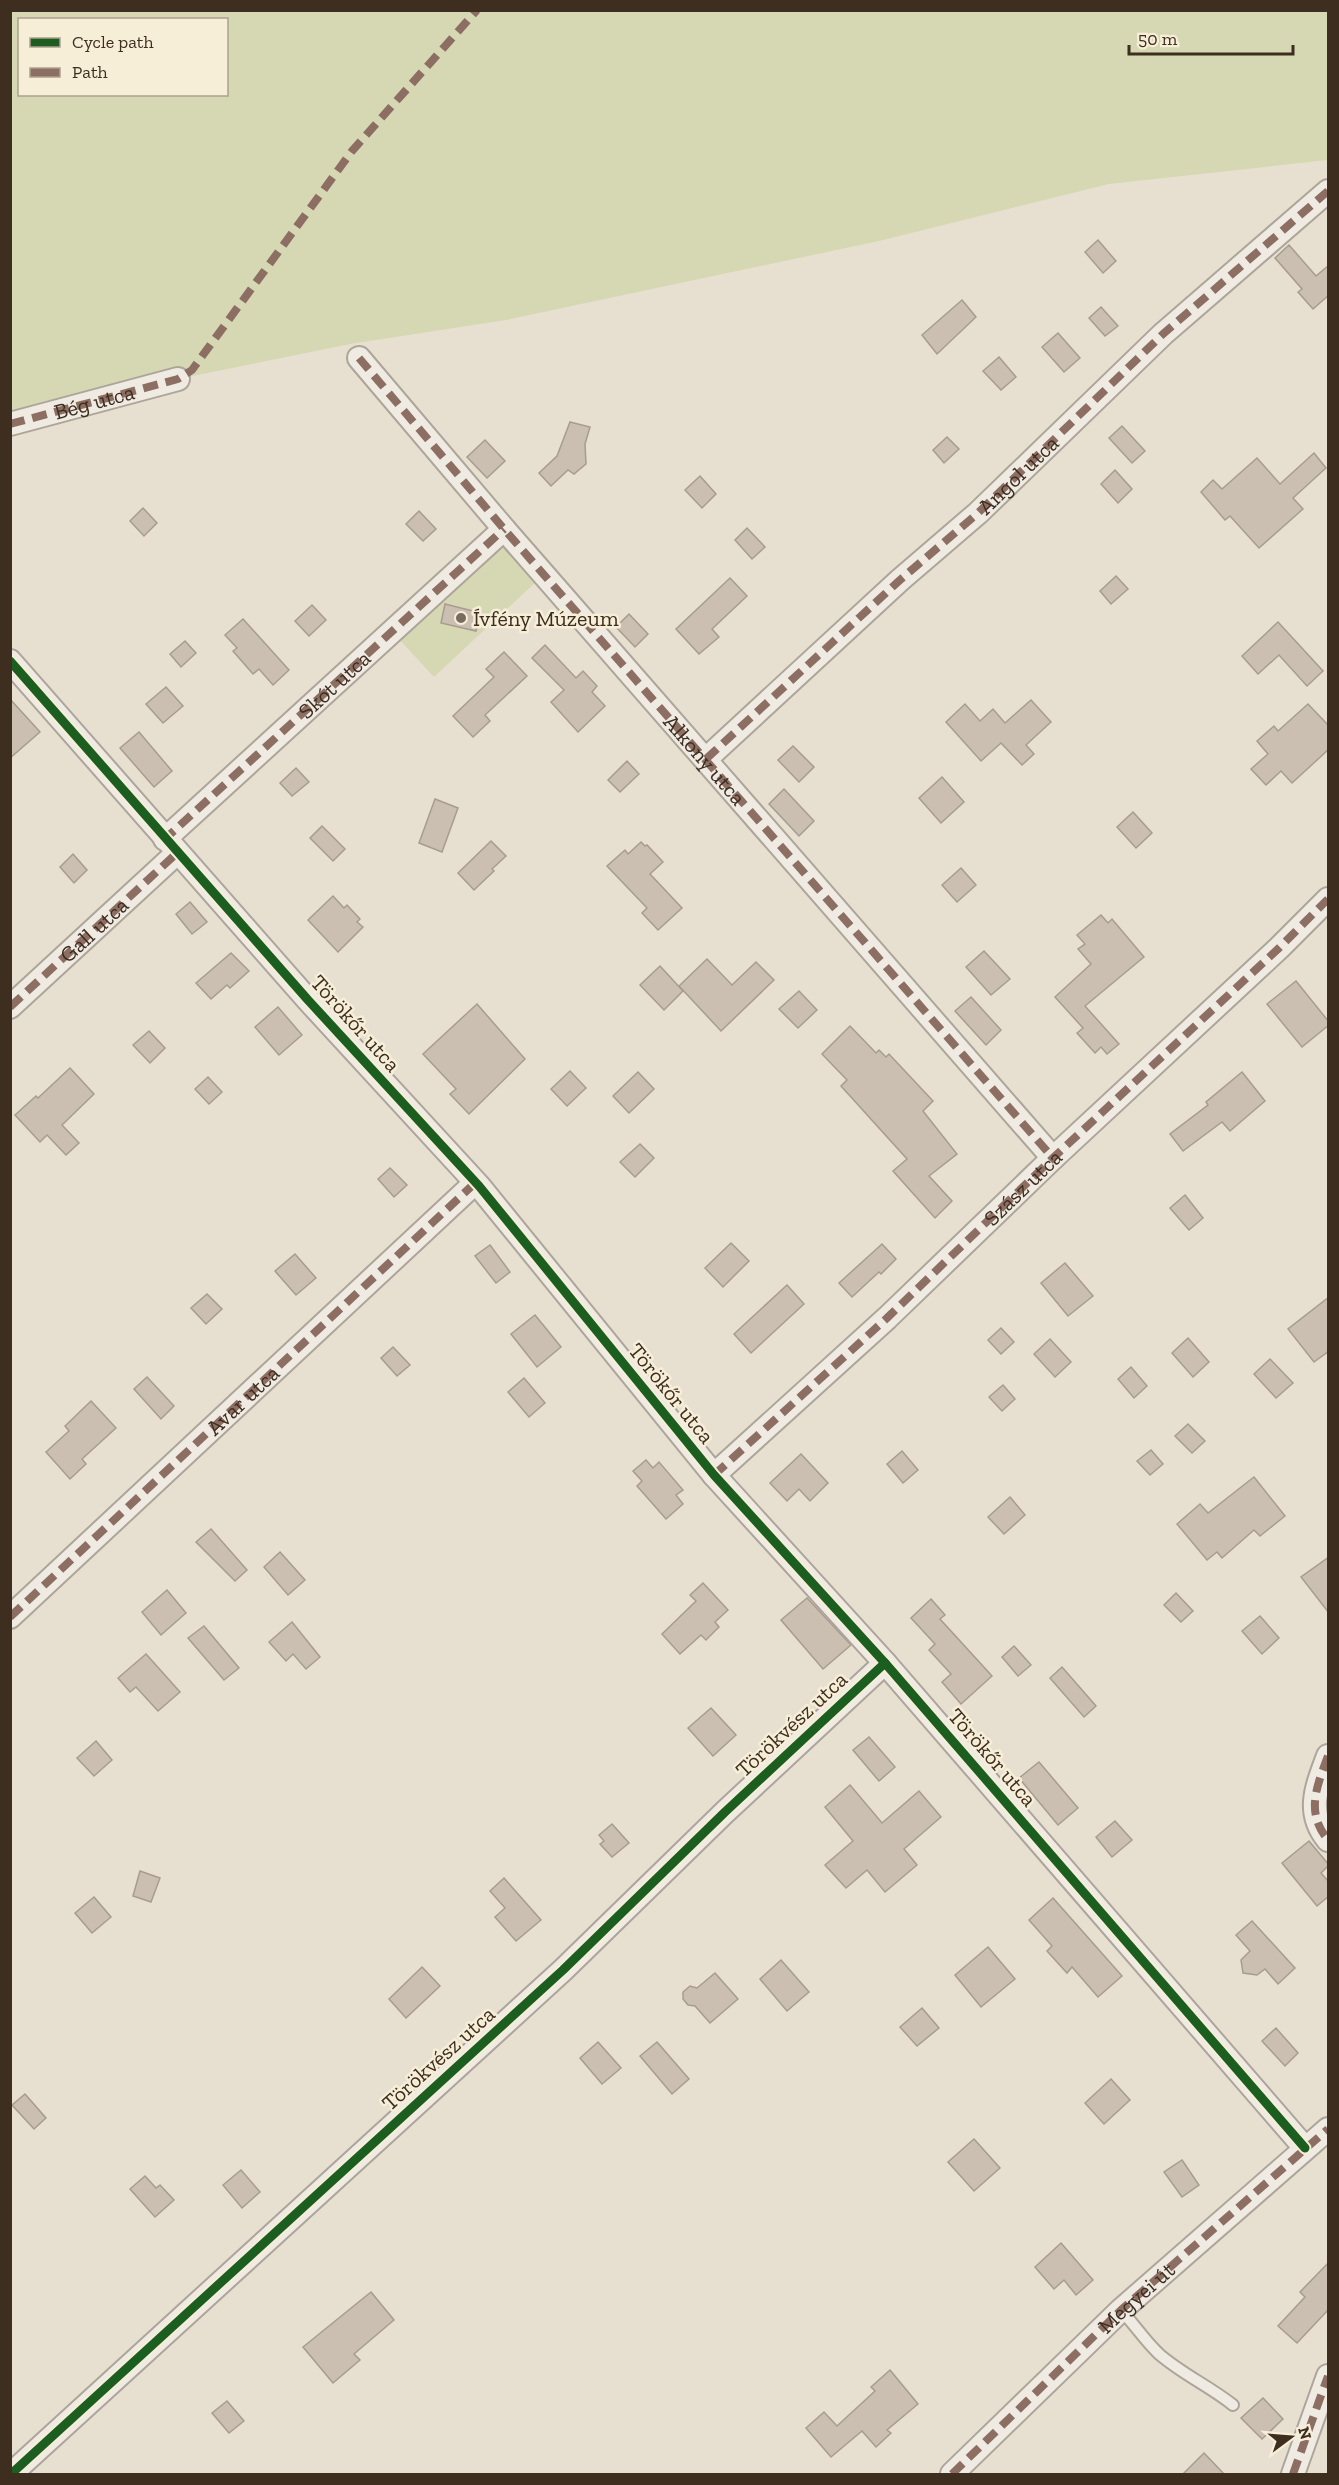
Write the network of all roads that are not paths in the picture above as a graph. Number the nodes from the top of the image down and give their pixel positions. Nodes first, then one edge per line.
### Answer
1 (1329, 191) edge
2 (358, 358) dead end
3 (178, 379) dead end
4 (10, 424) edge
5 (504, 529) junction
6 (10, 661) edge
7 (706, 759) junction
8 (171, 846) junction
9 (1329, 899) edge
10 (10, 1007) edge
11 (1053, 1158) junction
12 (476, 1183) junction
13 (714, 1475) junction
14 (10, 1617) edge
15 (885, 1663) junction
16 (1329, 1756) edge
17 (1329, 1840) edge
18 (1329, 2129) edge
19 (1305, 2148) junction
20 (1121, 2310) junction
21 (1329, 2376) edge
22 (1233, 2405) dead end
23 (11, 2475) edge
24 (952, 2475) edge
25 (1293, 2475) edge

1 - 7 street, Angol utca
2 - 5 street, Alkony utca
3 - 4 street, Bég utca
5 - 7 street, Alkony utca
5 - 8 street, Skót utca
6 - 8 street, Törökőr utca
7 - 11 street, Alkony utca
8 - 10 street, Gall utca
8 - 12 street, Törökőr utca
9 - 11 street, Szász utca
11 - 13 street, Szász utca
12 - 13 street, Törökőr utca
12 - 14 street, Avar utca
13 - 15 street, Törökőr utca
15 - 19 street, Törökőr utca
15 - 23 street, Törökvész utca
16 - 17 street
18 - 19 street, Megyei út
19 - 20 street, Megyei út
20 - 22 lane
20 - 24 street, Megyei út
21 - 25 street

